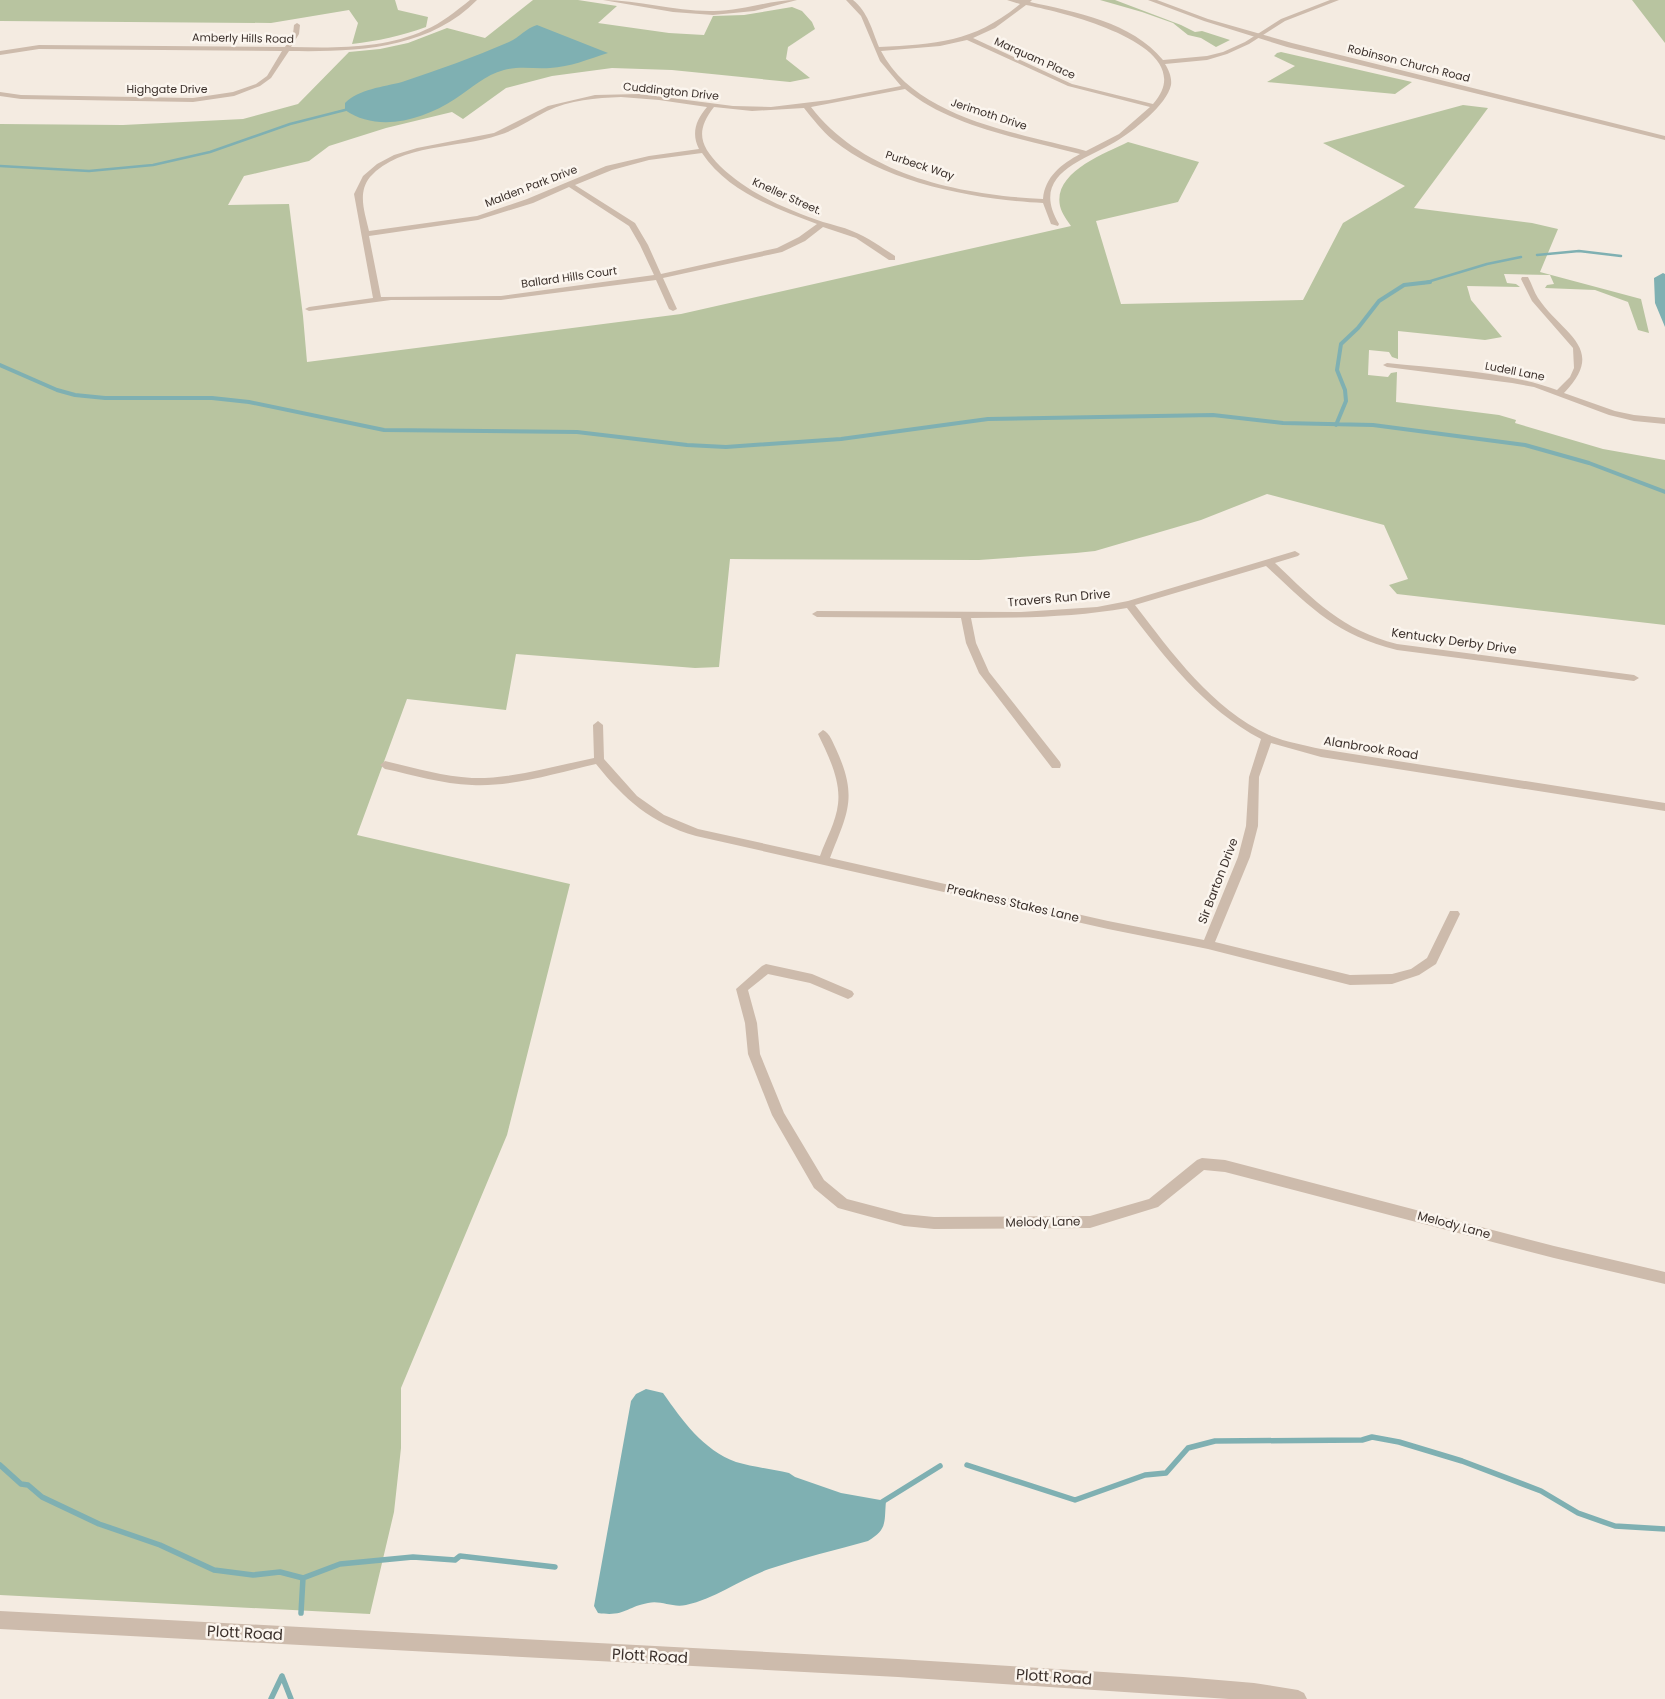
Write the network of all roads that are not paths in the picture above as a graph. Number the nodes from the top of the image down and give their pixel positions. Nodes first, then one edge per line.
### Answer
1 (474, 0) edge
2 (606, 0) edge
3 (655, 0) edge
4 (794, 0) edge
5 (850, 0) edge
6 (1010, 0) edge
7 (1151, 0) edge
8 (1336, 0) edge
9 (1028, 2) edge
10 (649, 6) junction
11 (297, 25) dead end
12 (1258, 36) junction
13 (968, 38) junction
14 (287, 49) junction
15 (877, 49) junction
16 (0, 52) edge
17 (1162, 62) junction
18 (905, 87) junction
19 (0, 94) edge
20 (712, 106) junction
21 (1153, 106) junction
22 (807, 107) junction
23 (1665, 138) edge
24 (702, 151) junction
25 (1086, 154) junction
26 (569, 184) junction
27 (1046, 201) junction
28 (822, 224) junction
29 (1055, 224) dead end
30 (366, 234) junction
31 (892, 258) dead end
32 (660, 277) junction
33 (1525, 279) dead end
34 (377, 299) junction
35 (309, 309) dead end
36 (673, 309) dead end
37 (1387, 365) dead end
38 (1559, 393) junction
39 (1665, 421) edge
40 (1295, 554) dead end
41 (1268, 562) junction
42 (1129, 604) junction
43 (817, 614) dead end
44 (966, 616) junction
45 (1634, 678) dead end
46 (598, 724) dead end
47 (823, 734) dead end
48 (1267, 738) junction
49 (599, 760) junction
50 (385, 765) dead end
51 (1056, 765) dead end
52 (1665, 807) edge
53 (824, 860) junction
54 (1454, 914) dead end
55 (1208, 945) junction
56 (848, 994) dead end
57 (1665, 1278) edge
58 (0, 1620) edge
59 (1298, 1699) edge

1 - 14 street, Amberly Hills Road
2 - 10 street
3 - 10 street
4 - 10 street
5 - 15 street, Jerimoth Drive
6 - 9 street
7 - 12 street, Robinson Church Road
8 - 12 street
9 - 13 street
9 - 17 street
11 - 14 street, Highgate Drive
12 - 17 street
12 - 23 street, Robinson Church Road
13 - 15 street
13 - 21 street, Marquam Place
14 - 16 street, Amberly Hills Road
14 - 19 street, Highgate Drive
15 - 18 street, Jerimoth Drive
17 - 21 street
18 - 22 street, Cuddington Drive
18 - 25 street, Jerimoth Drive
20 - 22 street, Cuddington Drive
20 - 24 street
20 - 30 street, Cuddington Drive
21 - 25 street
22 - 27 street, Purbeck Way
24 - 26 street, Malden Park Drive
24 - 28 street, Kneller Street.
25 - 27 street
26 - 30 street, Malden Park Drive
26 - 32 street
27 - 29 street
28 - 31 street, Kneller Street.
28 - 32 street, Ballard Hills Court
30 - 34 street, Cuddington Drive
32 - 34 street, Ballard Hills Court
32 - 36 street
33 - 38 street
34 - 35 street, Ballard Hills Court
37 - 38 street, Ludell Lane
38 - 39 street, Ludell Lane
40 - 41 street, Travers Run Drive
41 - 42 street, Travers Run Drive
41 - 45 street, Kentucky Derby Drive
42 - 44 street, Travers Run Drive
42 - 48 street, Alanbrook Road
43 - 44 street, Travers Run Drive
44 - 51 street
46 - 49 street
47 - 53 street
48 - 52 street, Alanbrook Road
48 - 55 street, Sir Barton Drive
49 - 50 street
49 - 53 street, Preakness Stakes Lane
53 - 55 street, Preakness Stakes Lane
54 - 55 street, Preakness Stakes Lane
56 - 57 street, Melody Lane
58 - 59 street, Plott Road

